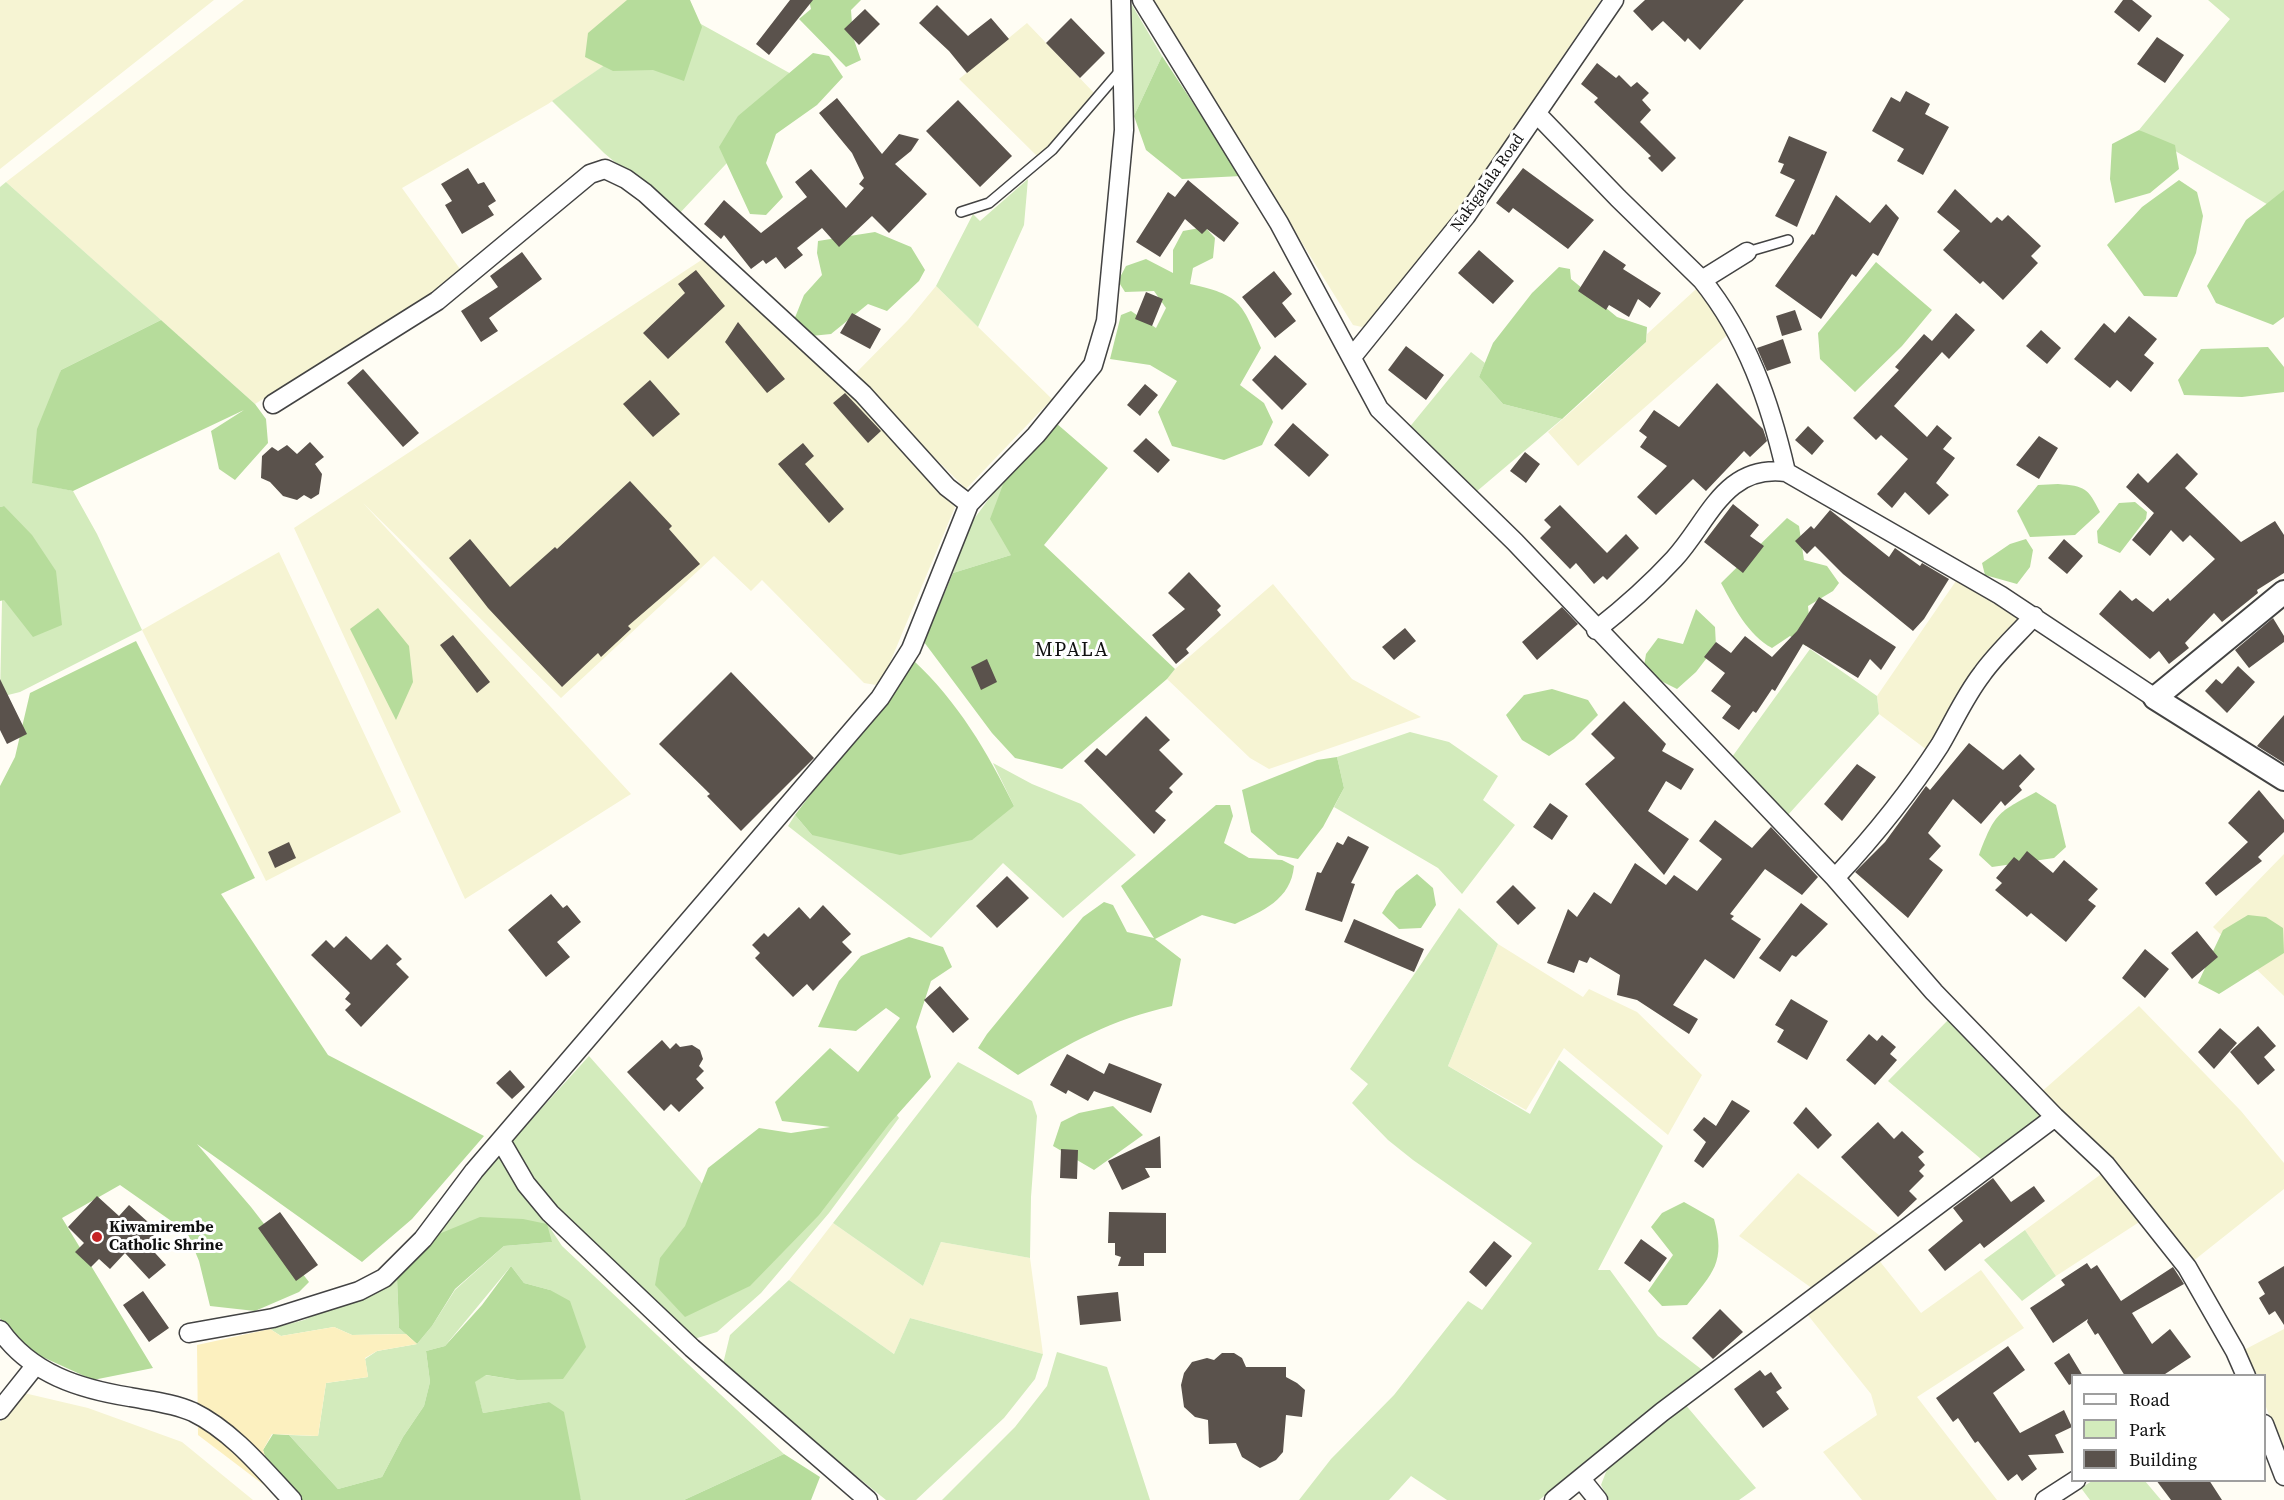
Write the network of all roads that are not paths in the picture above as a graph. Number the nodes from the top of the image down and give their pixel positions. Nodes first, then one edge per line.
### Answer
1 (1120, 0) edge
2 (1142, 0) edge
3 (1614, 0) edge
4 (1123, 68) junction
5 (1537, 114) junction
6 (961, 212) dead end
7 (1788, 240) dead end
8 (1747, 252) joint
9 (1702, 280) junction
10 (1352, 357) junction
11 (273, 404) dead end
12 (1786, 472) junction
13 (969, 504) junction
14 (2284, 592) edge
15 (2034, 616) junction
16 (1596, 630) junction
17 (2155, 698) junction
18 (2284, 779) edge
19 (1835, 878) junction
20 (2055, 1117) junction
21 (501, 1141) junction
22 (0, 1330) edge
23 (189, 1333) dead end
24 (35, 1366) junction
25 (2245, 1374) edge
26 (0, 1410) edge
27 (2266, 1427) edge
28 (2284, 1476) edge
29 (1581, 1479) junction
30 (2073, 1482) edge
31 (292, 1500) edge
32 (868, 1500) edge
33 (1554, 1500) edge
34 (1598, 1500) edge
35 (2046, 1500) edge

1 - 4 street
2 - 10 street
3 - 5 street, Nakigalala Road
4 - 6 lane
4 - 13 street
5 - 9 street
5 - 10 street, Nakigalala Road
7 - 8 lane
8 - 9 street
9 - 12 street
10 - 16 street
11 - 13 street
12 - 15 street
12 - 16 street
13 - 21 street
14 - 17 street
15 - 17 street
15 - 19 street
16 - 19 street
17 - 18 street
19 - 20 street
20 - 25 street
20 - 29 street
21 - 23 street
21 - 32 street
22 - 24 street
24 - 26 street
24 - 31 street
27 - 28 street
29 - 33 street
29 - 34 street
30 - 35 street

